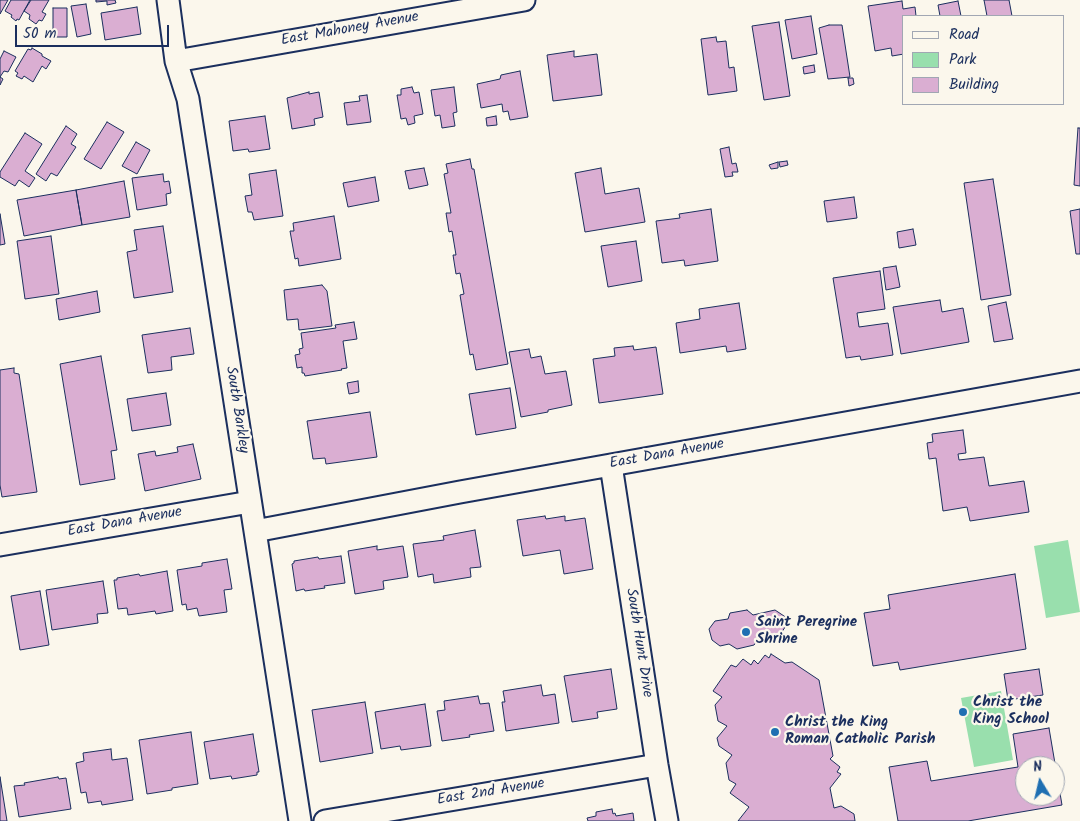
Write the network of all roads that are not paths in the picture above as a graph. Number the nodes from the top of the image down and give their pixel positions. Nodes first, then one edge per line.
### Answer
1 (168, 0) edge
2 (524, 0) edge
3 (176, 61) junction
4 (1080, 381) edge
5 (611, 465) junction
6 (250, 502) junction
7 (254, 531) junction
8 (0, 545) edge
9 (657, 766) junction
10 (300, 821) edge
11 (325, 821) edge
12 (667, 821) edge

1 - 3 street, South Barkley
2 - 3 street, East Mahoney Avenue
3 - 6 street, South Barkley
4 - 5 street, East Dana Avenue
5 - 7 street, East Dana Avenue
5 - 9 street, South Hunt Drive
6 - 7 street, South Barkley
6 - 8 street, East Dana Avenue
7 - 10 street, South Barkley
9 - 11 street, East 2nd Avenue
9 - 12 street, South Hunt Drive

